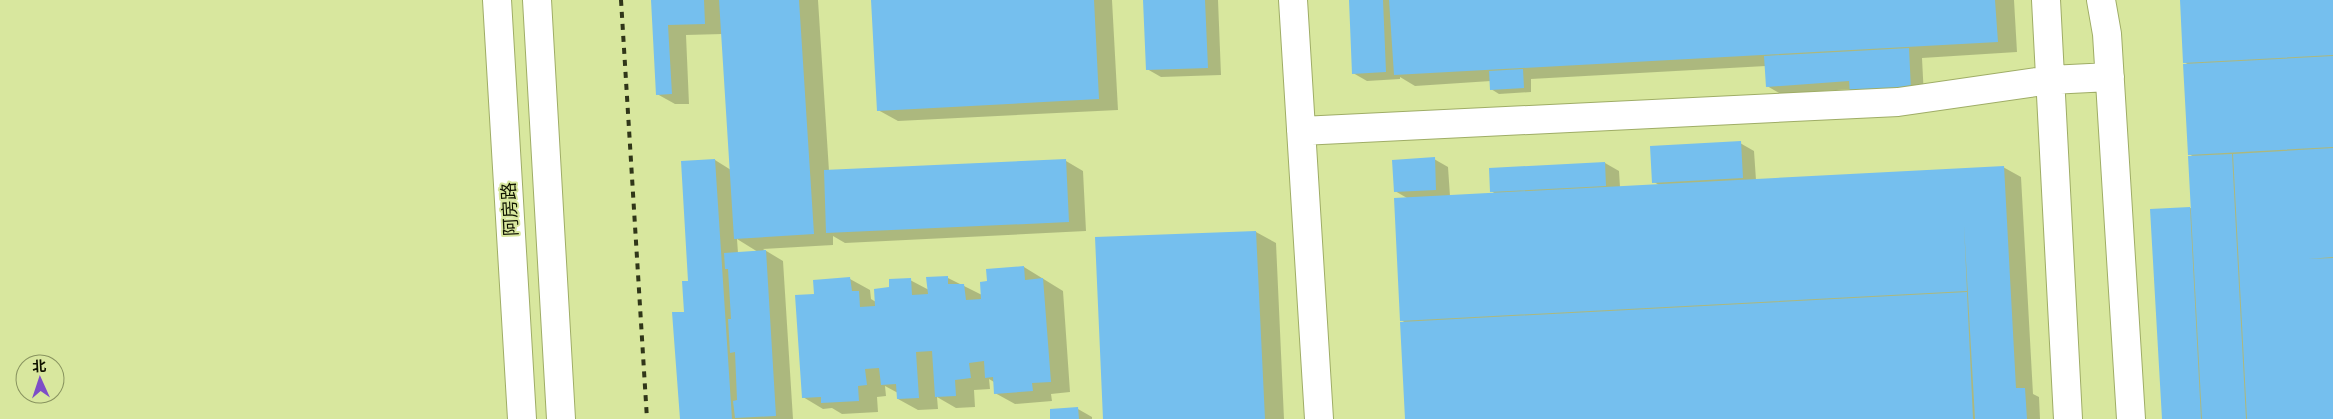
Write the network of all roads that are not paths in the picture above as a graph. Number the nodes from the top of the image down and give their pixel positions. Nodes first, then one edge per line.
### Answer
1 (497, 0) edge
2 (537, 0) edge
3 (1293, 0) edge
4 (2046, 0) edge
5 (2101, 0) edge
6 (2110, 77) junction
7 (2050, 80) junction
8 (1301, 131) junction
9 (522, 419) edge
10 (561, 419) edge
11 (1319, 419) edge
12 (2068, 419) edge
13 (2131, 419) edge

1 - 9 street, 阿房路
2 - 10 street
3 - 8 street
4 - 7 street
5 - 6 street
6 - 7 street
6 - 13 street
7 - 8 street
7 - 12 street
8 - 11 street

